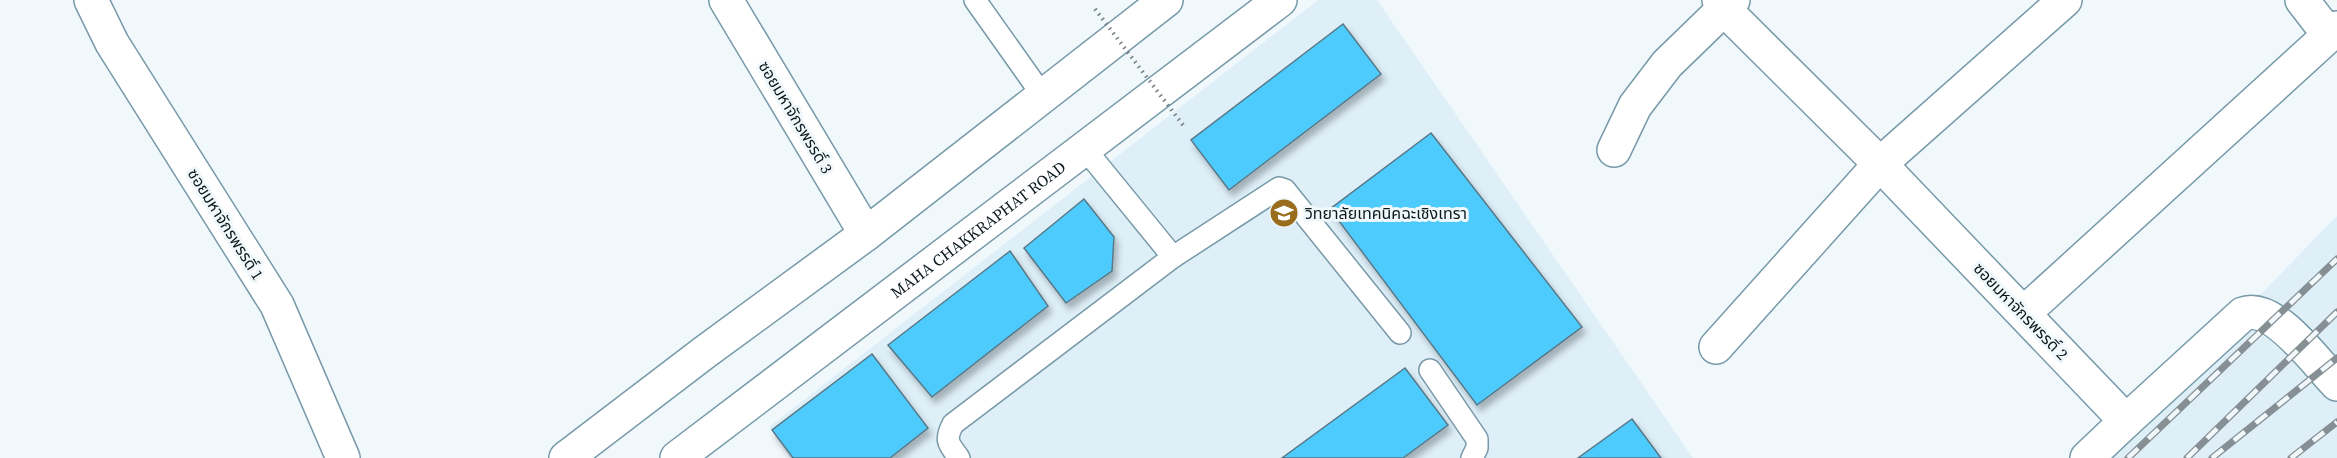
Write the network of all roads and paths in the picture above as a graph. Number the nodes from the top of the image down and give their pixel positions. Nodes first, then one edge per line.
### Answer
1 (91, 0) edge
2 (726, 0) edge
3 (975, 0) edge
4 (1166, 0) edge
5 (1280, 0) edge
6 (2065, 0) edge
7 (2302, 0) edge
8 (1725, 3) edge
9 (1095, 9) dead end
10 (2333, 31) edge
11 (1043, 96) junction
12 (1183, 124) dead end
13 (1085, 149) junction
14 (1614, 150) dead end
15 (1880, 164) junction
16 (866, 234) junction
17 (1173, 257) junction
18 (2024, 313) junction
19 (1400, 333) dead end
20 (1716, 347) dead end
21 (1430, 370) dead end
22 (2337, 384) edge
23 (2126, 421) junction
24 (342, 458) edge
25 (566, 458) edge
26 (676, 458) edge
27 (960, 458) edge
28 (1472, 458) edge
29 (2087, 458) edge

1 - 24 street, ซอยมหาจักรพรรดิ์ 1
2 - 16 street, ซอยมหาจักรพรรดิ์ 3
3 - 11 lane
4 - 11 street
5 - 13 street, MAHA CHAKKRAPHAT ROAD
6 - 15 street
7 - 10 street
8 - 14 street
8 - 15 street, ซอยมหาจักรพรรดิ์ 2
9 - 12 path, bridge
10 - 18 street
11 - 16 street
13 - 17 lane
13 - 26 street, MAHA CHAKKRAPHAT ROAD
15 - 18 street, ซอยมหาจักรพรรดิ์ 2
15 - 20 street
16 - 25 street
17 - 19 lane
17 - 27 lane
18 - 23 street, ซอยมหาจักรพรรดิ์ 2
21 - 28 lane
22 - 23 street
23 - 29 street

